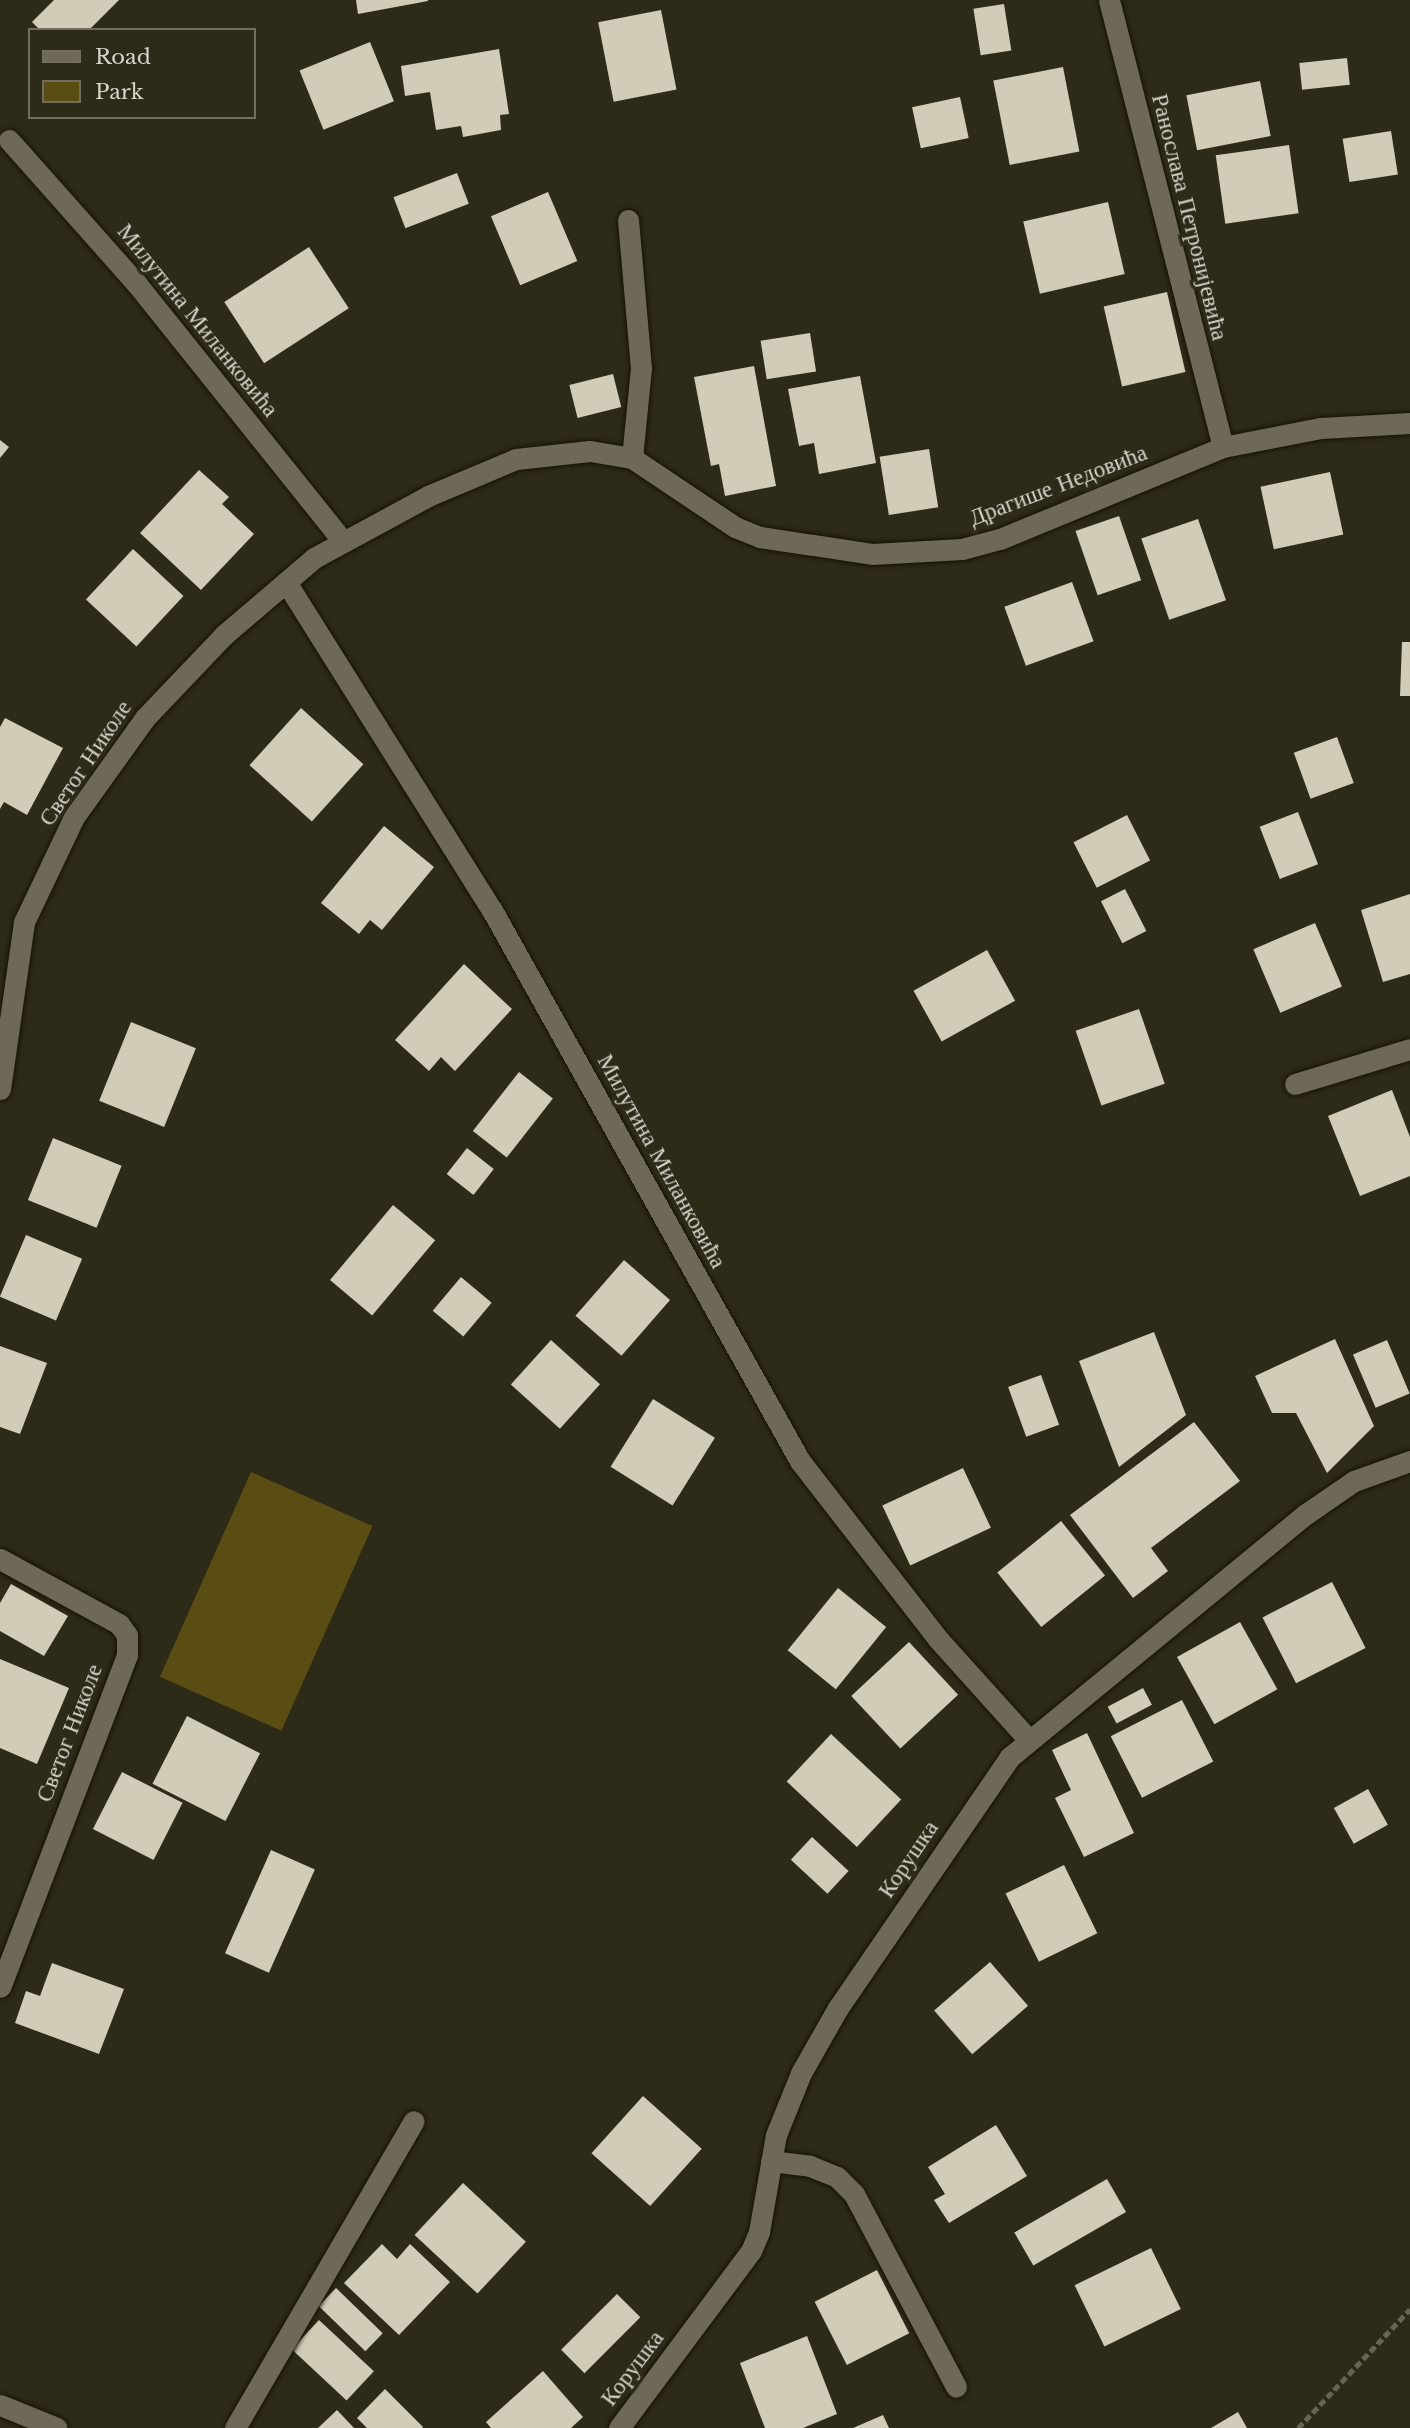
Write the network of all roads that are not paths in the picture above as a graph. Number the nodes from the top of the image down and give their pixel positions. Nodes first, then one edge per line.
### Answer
1 (1109, 0) edge
2 (9, 140) dead end
3 (628, 220) dead end
4 (1410, 423) edge
5 (1223, 447) junction
6 (632, 457) junction
7 (341, 539) junction
8 (286, 582) junction
9 (3, 1032) edge
10 (1410, 1049) edge
11 (1295, 1083) dead end
12 (0, 1089) edge
13 (1410, 1461) edge
14 (0, 1559) edge
15 (1028, 1739) junction
16 (0, 1987) edge
17 (414, 2121) dead end
18 (771, 2161) junction
19 (956, 2387) dead end
20 (0, 2405) edge
21 (57, 2428) edge
22 (235, 2428) edge
23 (619, 2428) edge

1 - 5 street, Ранослава Петронијевића
2 - 7 street, Милутина Миланковића
3 - 6 street
4 - 5 street, Драгише Недовића
5 - 6 street, Драгише Недовића
6 - 7 street, Драгише Недовића
7 - 8 street, Светог Николе
8 - 9 street, Светог Николе
8 - 15 street, Милутина Миланковића
9 - 12 street, Светог Николе
10 - 11 street
13 - 15 street, Корушка
14 - 16 street, Светог Николе
15 - 18 street, Корушка
17 - 22 street
18 - 19 street
18 - 23 street, Корушка
20 - 21 street

